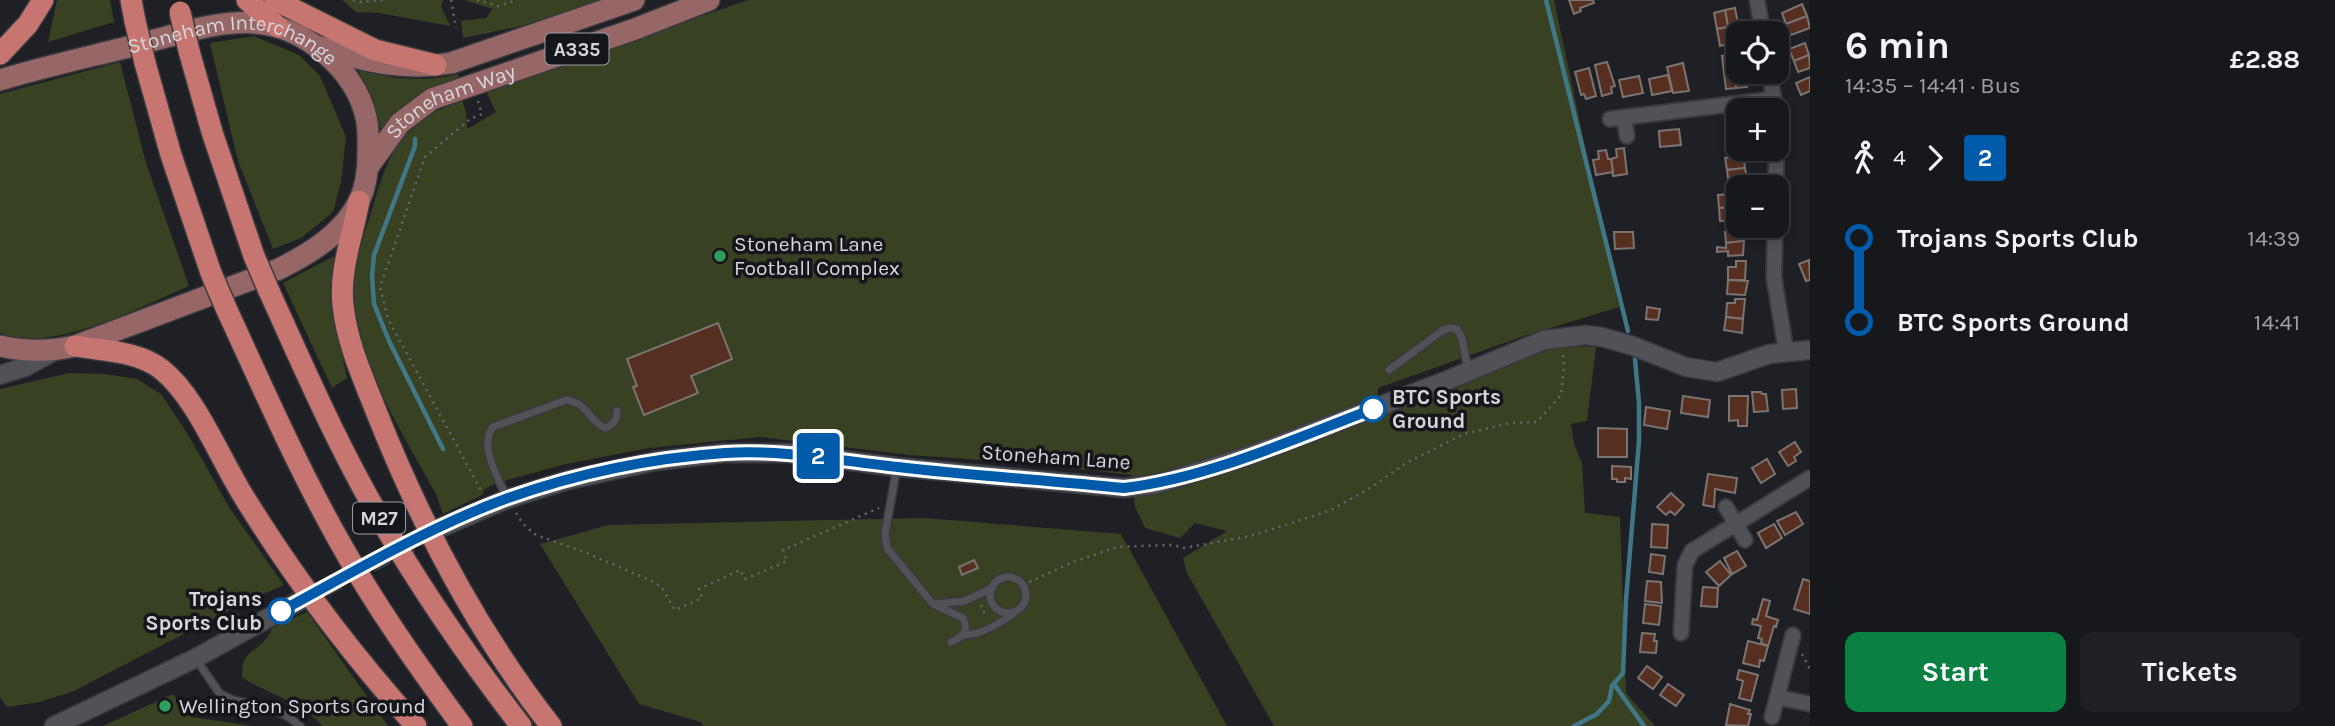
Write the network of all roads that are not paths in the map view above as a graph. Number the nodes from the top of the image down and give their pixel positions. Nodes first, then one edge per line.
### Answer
1 (28, 0) edge
2 (43, 0) edge
3 (247, 0) edge
4 (275, 0) edge
5 (634, 0) edge
6 (709, 0) edge
7 (1757, 0) edge
8 (178, 6) edge
9 (133, 10) edge
10 (1761, 21) edge
11 (278, 27) junction
12 (0, 35) edge
13 (314, 45) junction
14 (0, 54) edge
15 (436, 65) junction
16 (0, 80) edge
17 (1726, 111) edge
18 (1627, 136) dead end
19 (368, 167) junction
20 (359, 201) junction
21 (1775, 238) edge
22 (0, 346) edge
23 (66, 348) junction
24 (1787, 351) junction
25 (1810, 351) edge
26 (1389, 370) dead end
27 (1468, 372) junction
28 (0, 375) edge
29 (617, 411) dead end
30 (897, 467) junction
31 (1810, 478) edge
32 (507, 499) junction
33 (1726, 507) dead end
34 (1736, 523) junction
35 (442, 527) tunnel mouth
36 (1745, 540) dead end
37 (992, 588) junction
38 (299, 601) tunnel mouth
39 (933, 604) junction
40 (1016, 611) junction
41 (1681, 633) dead end
42 (964, 635) junction
43 (1793, 635) dead end
44 (951, 642) dead end
45 (196, 658) junction
46 (1777, 696) junction
47 (1810, 704) edge
48 (1772, 717) dead end
49 (54, 726) edge
50 (300, 726) edge
51 (416, 726) edge
52 (463, 726) edge
53 (521, 726) edge
54 (551, 726) edge

1 - 12 highway
2 - 14 highway
3 - 11 highway
4 - 15 highway
5 - 15 main road, Stoneham Way / A335
6 - 19 main road, Stoneham Way / A335
7 - 10 street
8 - 53 highway, M27, bridge
9 - 52 highway, M27, bridge
11 - 13 main road, Stoneham Interchange
11 - 16 main road, Stoneham Interchange
13 - 15 main road, Stoneham Way / A335
13 - 19 main road, Stoneham Interchange
17 - 18 street
19 - 20 main road, Stoneham Interchange
20 - 23 main road, Stoneham Interchange
20 - 54 highway, M27
21 - 24 street
22 - 23 main road, Stoneham Interchange
23 - 28 street
23 - 51 highway
24 - 25 street, Stoneham Lane
24 - 27 street, Stoneham Lane
26 - 27 lane
27 - 30 street, Stoneham Lane
29 - 32 lane
30 - 32 street, Stoneham Lane
30 - 39 lane
31 - 34 street
32 - 35 street, Stoneham Lane
33 - 34 street
34 - 36 street
34 - 41 street
37 - 39 lane
37 - 40 lane
37 - 40 lane
38 - 45 street
39 - 42 lane
40 - 42 lane
42 - 44 lane
43 - 46 street
45 - 49 street
45 - 50 lane
46 - 47 street
46 - 48 street

